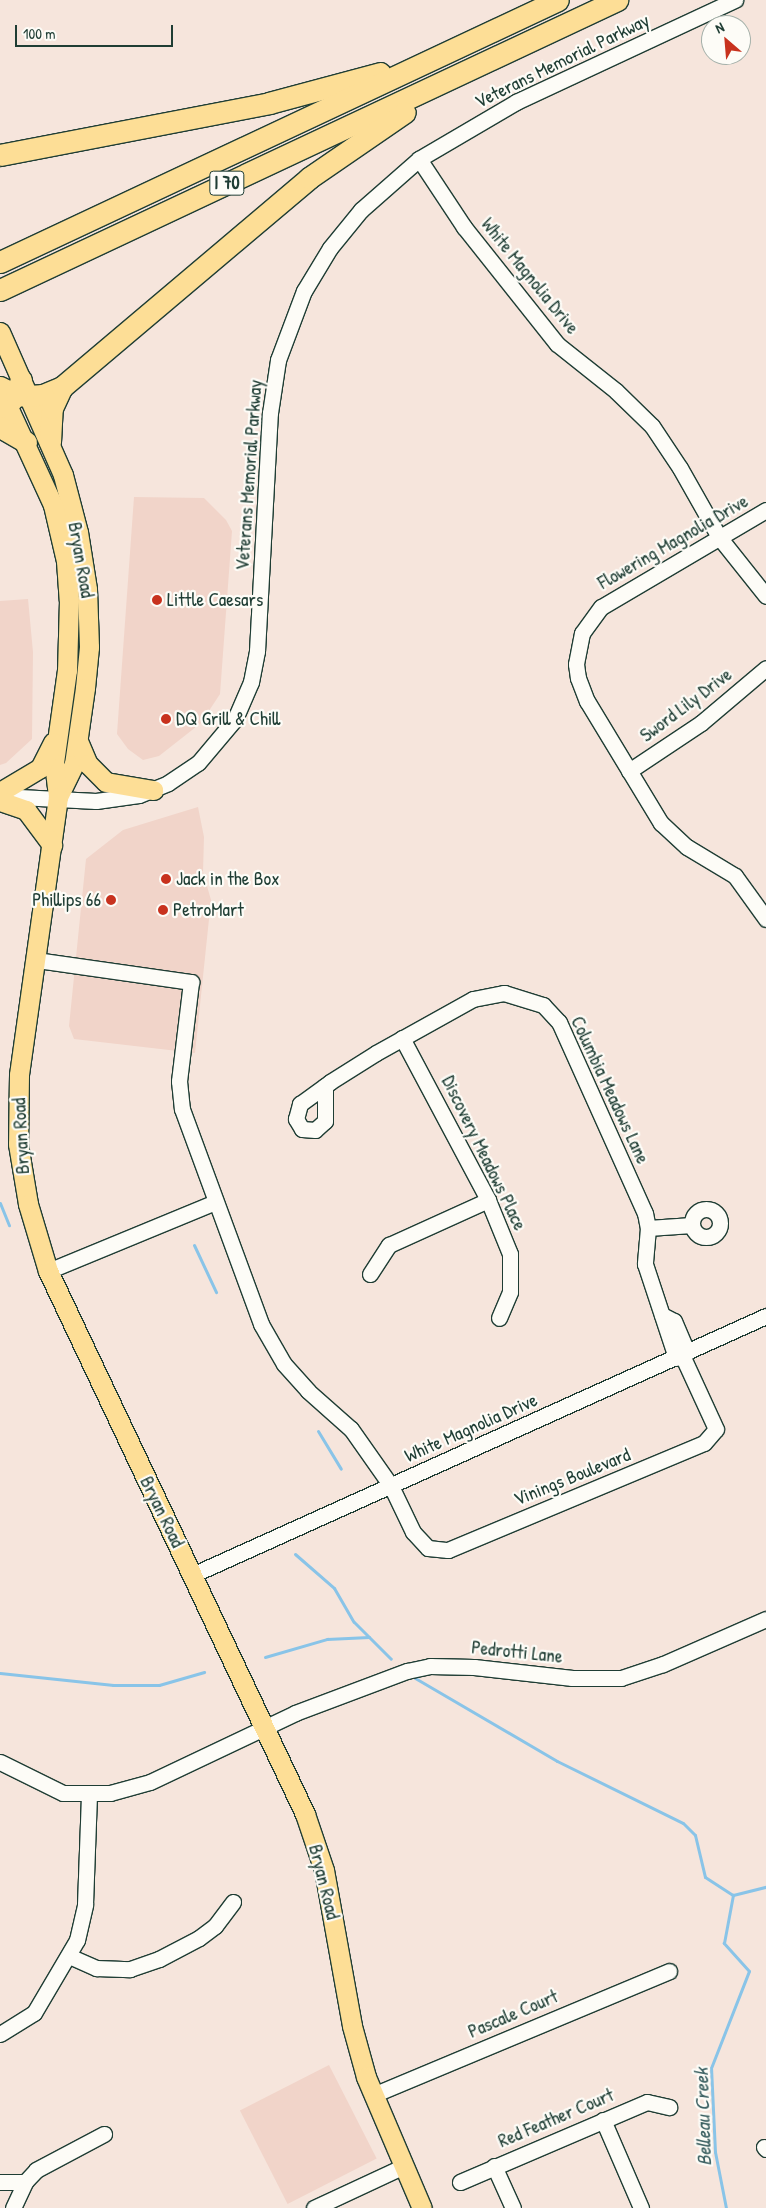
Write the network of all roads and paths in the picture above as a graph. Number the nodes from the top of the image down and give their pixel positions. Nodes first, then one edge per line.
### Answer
1 (558, 0) edge
2 (617, 0) edge
3 (735, 0) edge
4 (454, 49) junction
5 (454, 77) junction
6 (0, 155) edge
7 (419, 159) junction
8 (0, 262) edge
9 (0, 290) edge
10 (0, 333) edge
11 (62, 387) junction
12 (11, 396) edge
13 (0, 428) edge
14 (26, 442) junction
15 (50, 442) junction
16 (766, 510) edge
17 (719, 537) junction
18 (766, 596) edge
19 (766, 668) edge
20 (59, 730) junction
21 (78, 741) junction
22 (629, 771) junction
23 (153, 790) junction
24 (0, 792) edge
25 (0, 796) edge
26 (58, 797) junction
27 (0, 801) edge
28 (52, 845) junction
29 (766, 919) edge
30 (36, 960) junction
31 (402, 1038) junction
32 (325, 1086) dead end
33 (488, 1200) junction
34 (214, 1202) junction
35 (692, 1225) dead end
36 (648, 1228) junction
37 (48, 1271) junction
38 (370, 1274) dead end
39 (766, 1316) edge
40 (498, 1318) dead end
41 (682, 1355) junction
42 (391, 1486) junction
43 (192, 1575) junction
44 (766, 1619) edge
45 (264, 1727) junction
46 (0, 1762) edge
47 (89, 1794) junction
48 (233, 1902) dead end
49 (69, 1956) junction
50 (669, 1971) dead end
51 (0, 2034) edge
52 (373, 2095) junction
53 (670, 2107) dead end
54 (603, 2120) junction
55 (104, 2134) dead end
56 (404, 2166) junction
57 (494, 2166) junction
58 (0, 2182) edge
59 (25, 2182) junction
60 (460, 2182) dead end
61 (13, 2208) edge
62 (314, 2208) edge
63 (422, 2208) edge
64 (513, 2208) edge
65 (642, 2208) edge

1 - 4 highway, I 70
2 - 5 highway, I 70
3 - 7 street, Veterans Memorial Parkway
4 - 6 highway
4 - 8 highway, I 70
5 - 9 highway, I 70
5 - 11 highway
7 - 17 street, White Magnolia Drive
7 - 23 street, Veterans Memorial Parkway
10 - 12 main road, Bryan Road
11 - 12 highway
11 - 15 highway
12 - 14 main road, Bryan Road
12 - 15 main road, Bryan Road
13 - 14 highway
14 - 20 main road, Bryan Road
15 - 21 main road, Bryan Road
16 - 17 street, Flowering Magnolia Drive
17 - 18 street, White Magnolia Drive
17 - 22 street, Flowering Magnolia Drive
19 - 22 street, Sword Lily Drive
20 - 24 main road
20 - 26 main road, Bryan Road
21 - 23 main road
21 - 26 main road, Bryan Road
22 - 29 street, Flowering Magnolia Drive
23 - 26 street, Veterans Memorial Parkway
25 - 26 street, Veterans Memorial Parkway
26 - 28 main road, Bryan Road
27 - 28 main road
28 - 30 main road, Bryan Road
30 - 34 street
30 - 37 main road, Bryan Road
31 - 32 street, Columbia Meadows Lane
31 - 33 street, Discovery Meadows Place
31 - 36 street, Columbia Meadows Lane
33 - 38 street
33 - 40 street, Discovery Meadows Place
34 - 37 street
34 - 42 street
35 - 36 street
36 - 41 street, Columbia Meadows Lane
37 - 43 main road, Bryan Road
39 - 41 street, White Magnolia Drive
41 - 42 street, White Magnolia Drive
41 - 42 street, Vinings Boulevard
42 - 43 street, White Magnolia Drive
43 - 45 main road, Bryan Road
44 - 45 street, Pedrotti Lane
45 - 47 street, Pedrotti Lane
45 - 52 main road, Bryan Road
46 - 47 street, Pedrotti Lane
47 - 49 street
48 - 49 street
49 - 51 street
50 - 52 street, Pascale Court
52 - 56 main road, Bryan Road
53 - 54 street, Red Feather Court
54 - 57 street, Red Feather Court
54 - 65 street
55 - 59 street
56 - 62 street
56 - 63 main road, Bryan Road
57 - 60 street, Red Feather Court
57 - 64 street
58 - 59 street
59 - 61 street

